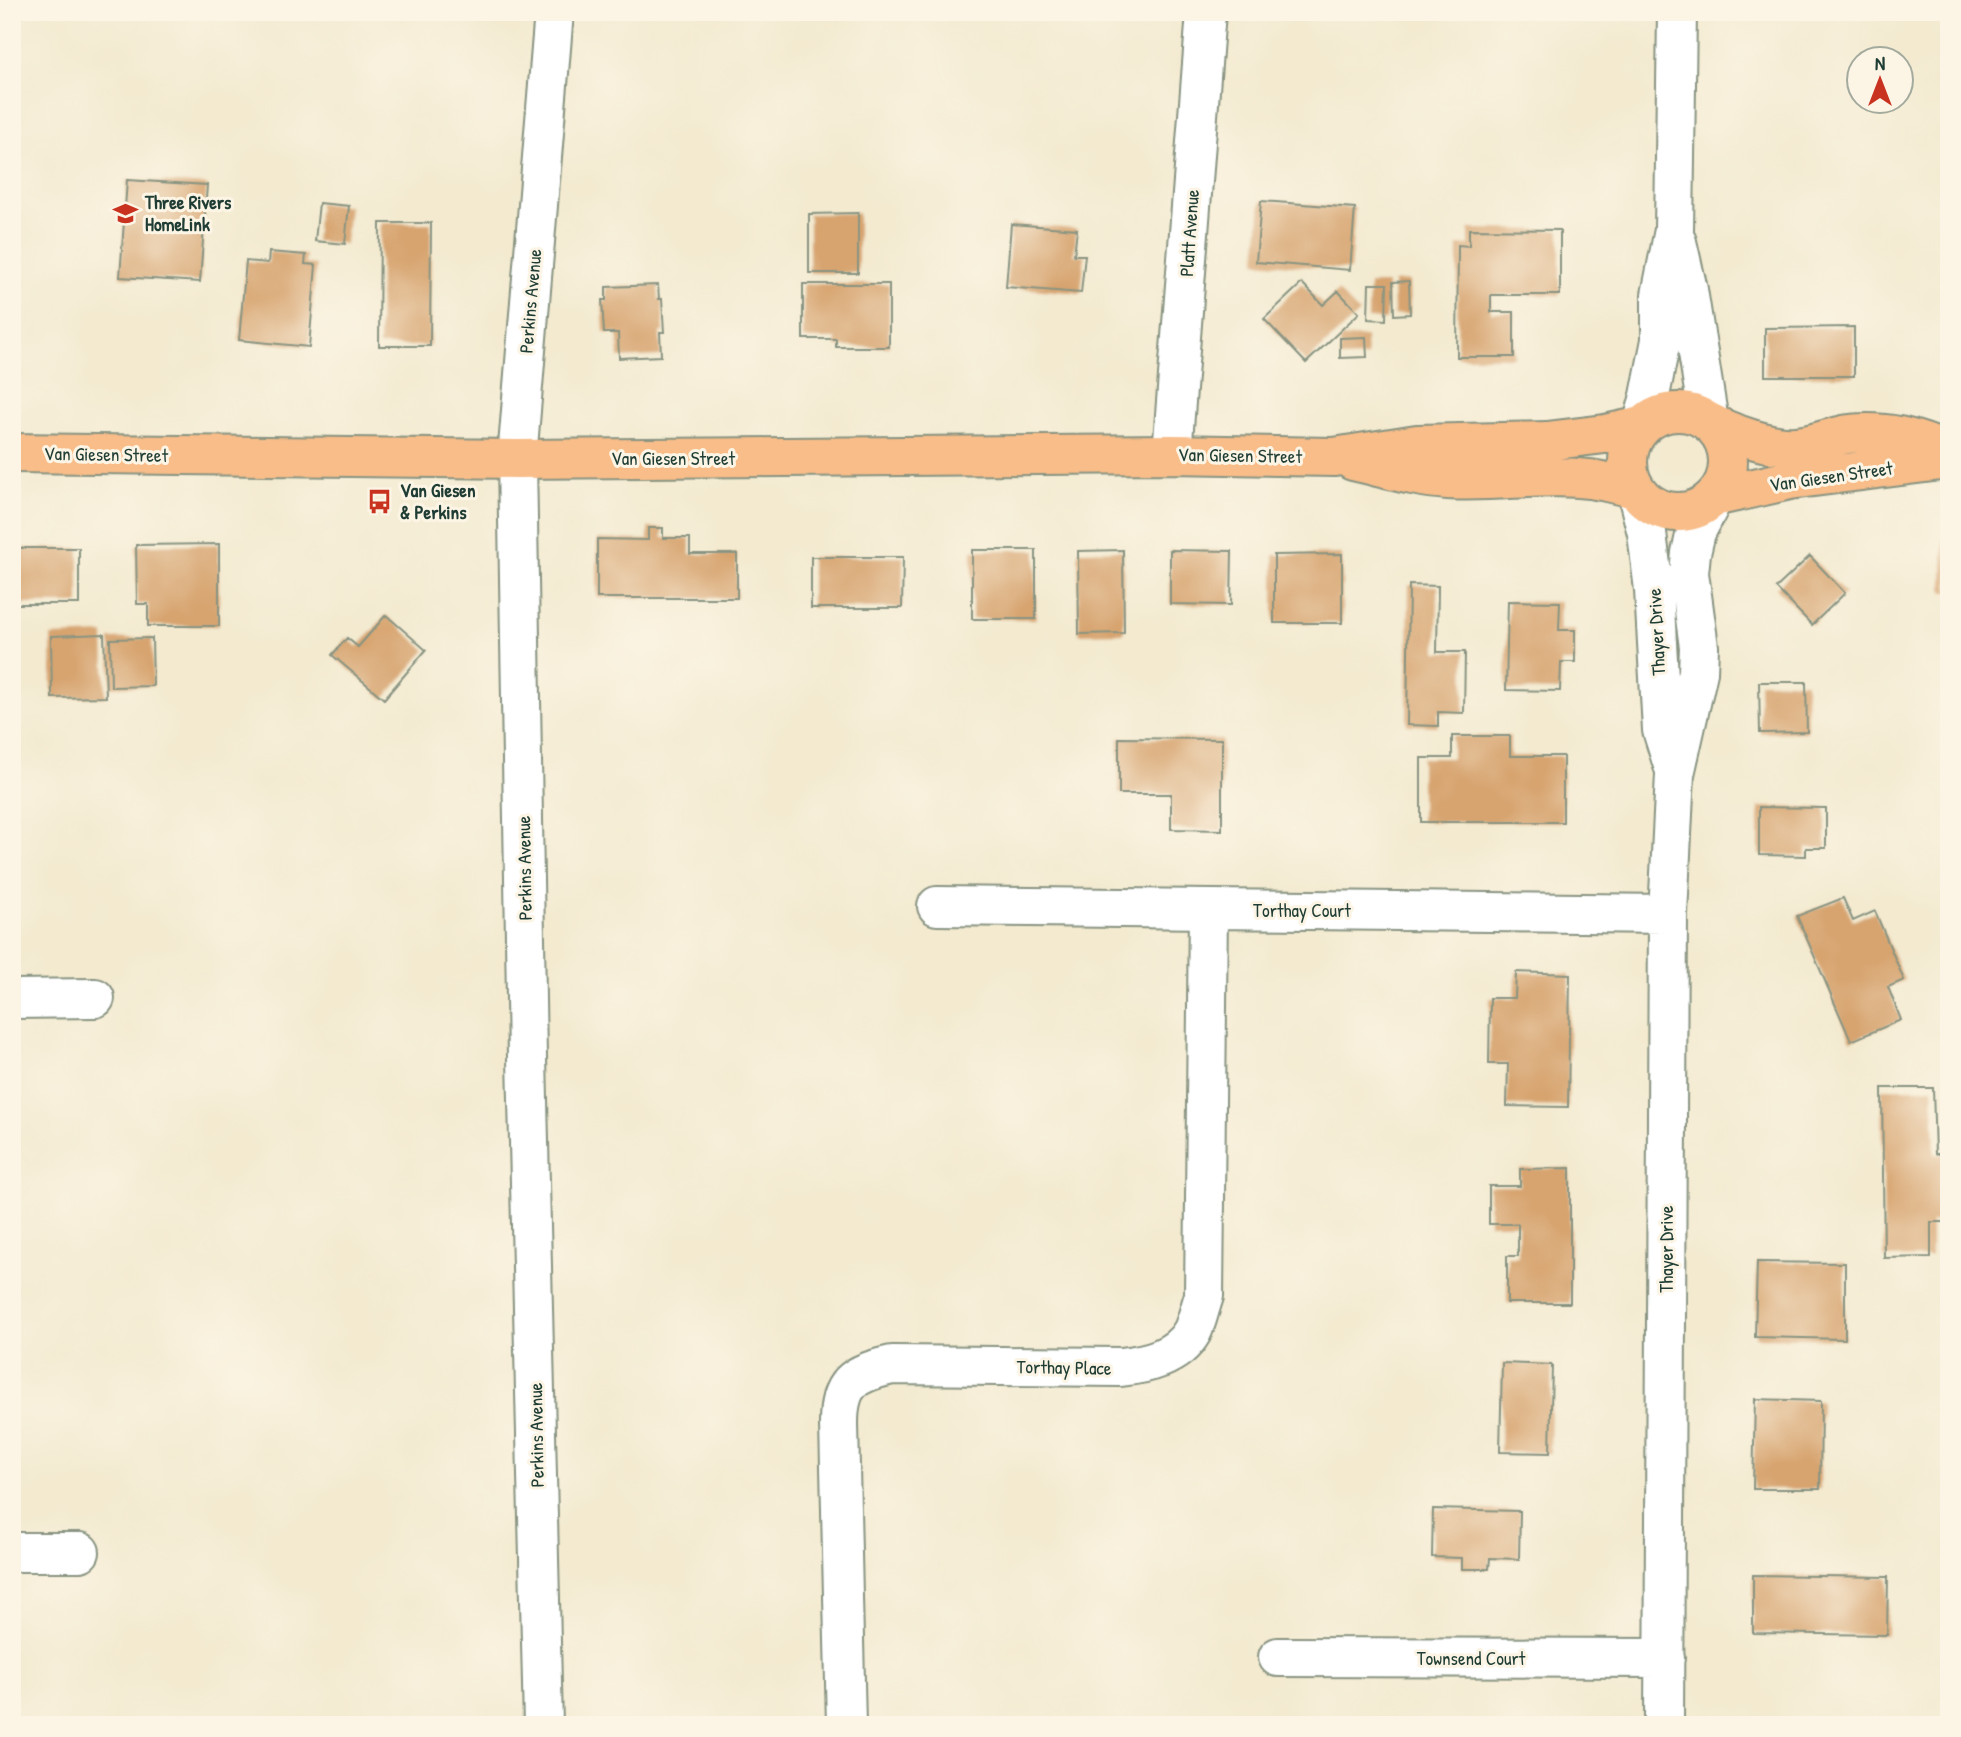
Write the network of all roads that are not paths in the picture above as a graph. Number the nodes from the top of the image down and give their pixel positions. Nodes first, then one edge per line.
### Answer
1 (554, 12) edge
2 (1206, 12) edge
3 (1677, 12) edge
4 (1674, 230) junction
5 (1709, 422) junction
6 (1642, 425) junction
7 (12, 453) edge
8 (1949, 453) edge
9 (1172, 454) junction
10 (1334, 457) junction
11 (517, 459) junction
12 (1949, 460) edge
13 (1636, 490) junction
14 (1714, 497) junction
15 (1675, 774) junction
16 (937, 906) dead end
17 (1208, 910) junction
18 (1668, 914) junction
19 (95, 998) dead end
20 (12, 999) edge
21 (12, 1552) edge
22 (80, 1552) dead end
23 (1278, 1657) dead end
24 (1665, 1658) junction
25 (543, 1725) edge
26 (846, 1725) edge
27 (1664, 1725) edge

1 - 11 street, Perkins Avenue
2 - 9 street, Platt Avenue
3 - 4 street
4 - 5 street
4 - 6 street
5 - 6 main road
5 - 8 main road, Van Giesen Street
5 - 14 main road
6 - 10 main road, Van Giesen Street
6 - 13 main road
7 - 11 main road, Van Giesen Street
9 - 10 main road, Van Giesen Street
9 - 11 main road, Van Giesen Street
10 - 13 main road, Van Giesen Street
11 - 25 street, Perkins Avenue
12 - 14 main road, Van Giesen Street
13 - 14 main road
13 - 15 street, Thayer Drive
14 - 15 street, Thayer Drive
15 - 18 street, Thayer Drive
16 - 17 street, Torthay Court
17 - 18 street, Torthay Court
17 - 26 street, Torthay Place
18 - 24 street, Thayer Drive
19 - 20 street
21 - 22 street
23 - 24 street, Townsend Court
24 - 27 street, Thayer Drive

